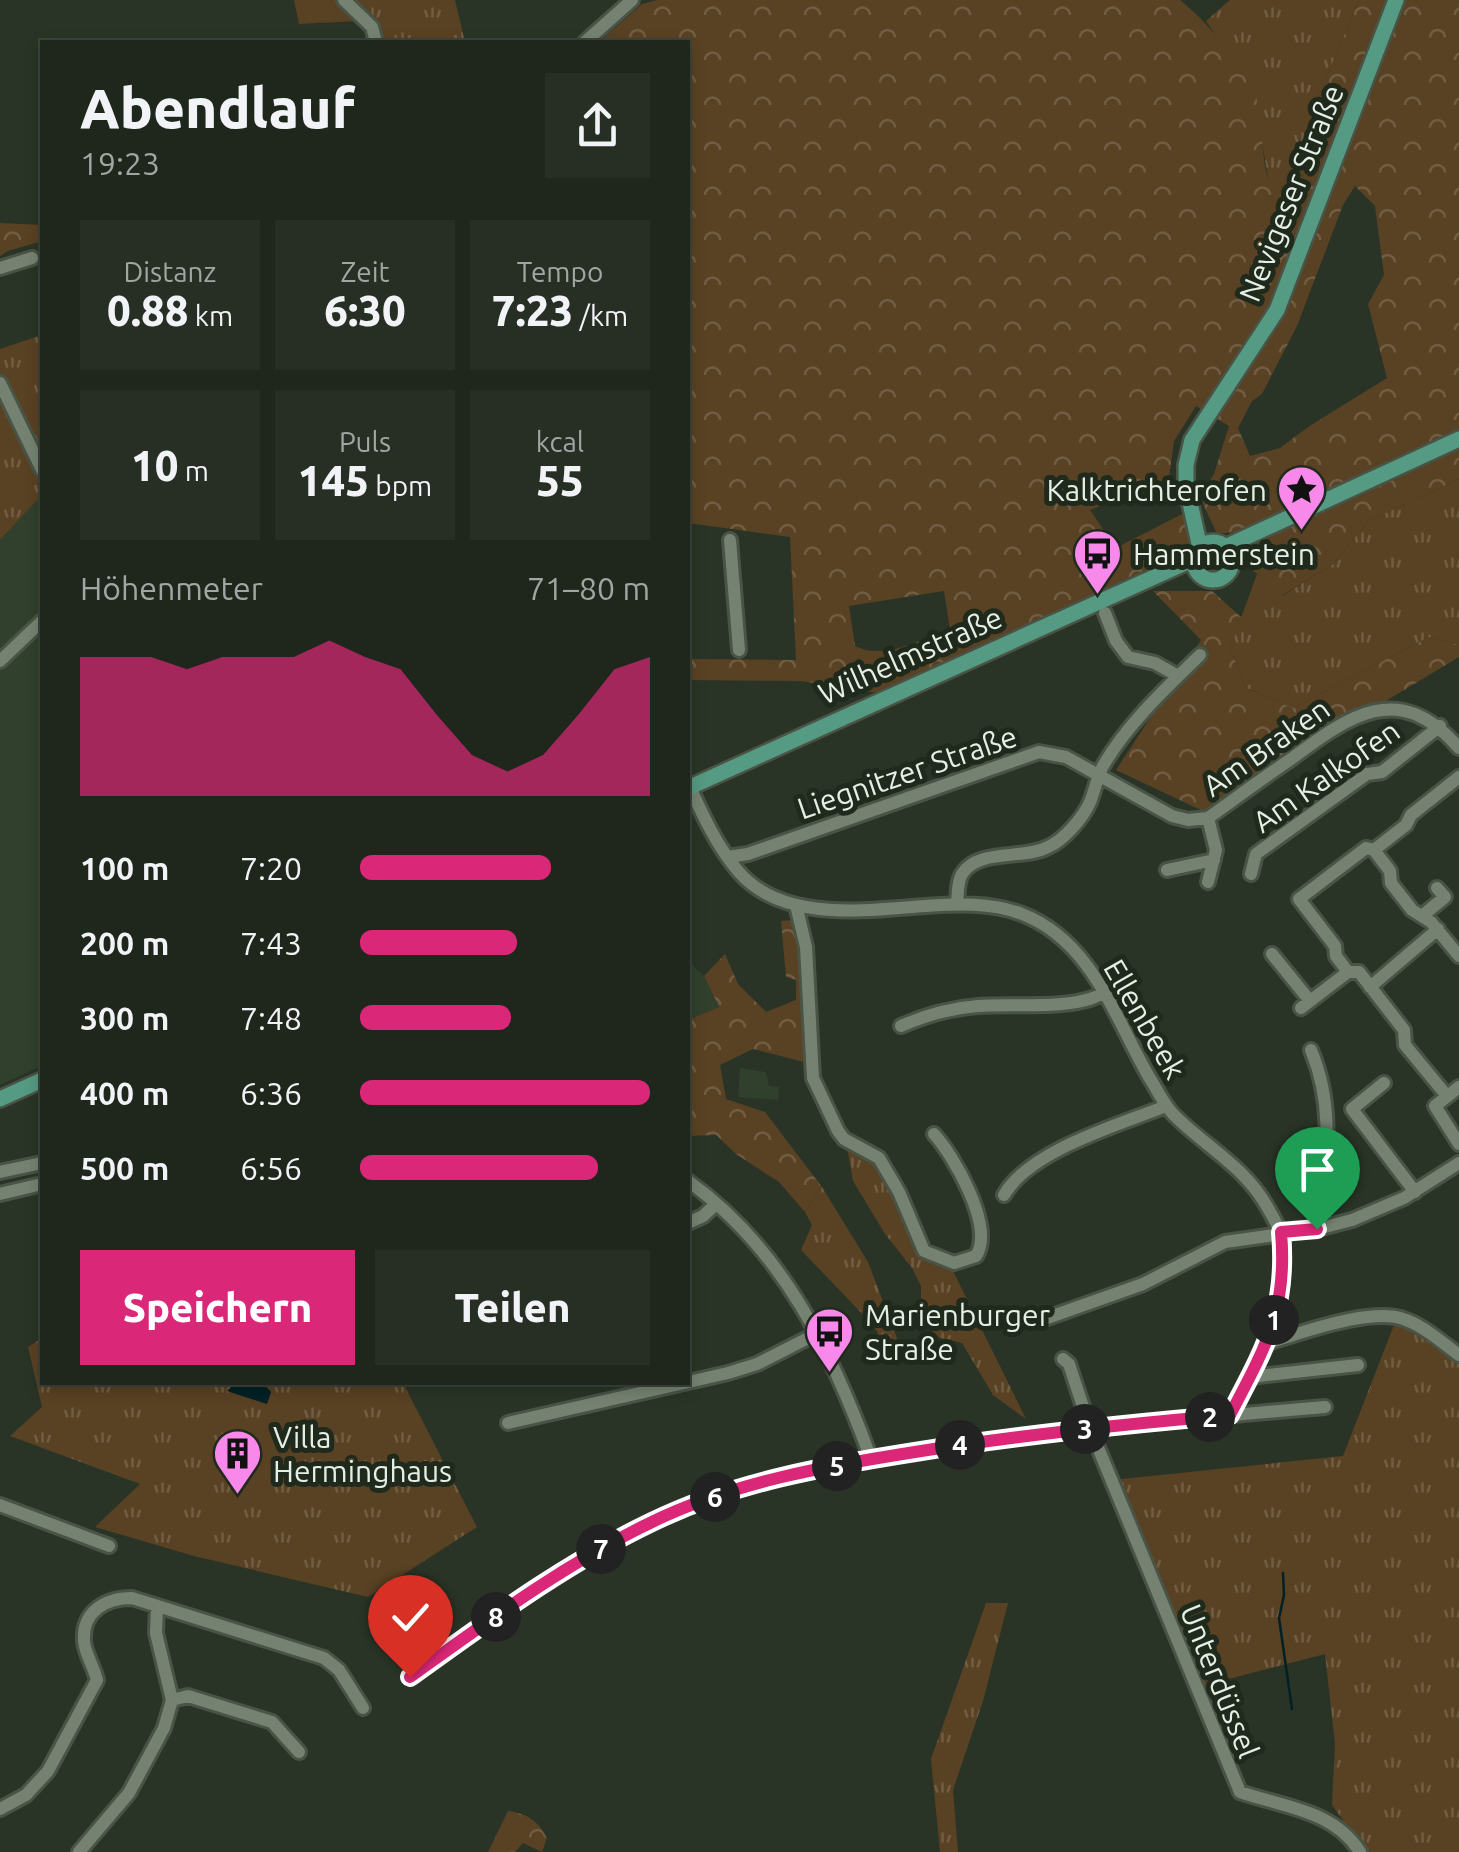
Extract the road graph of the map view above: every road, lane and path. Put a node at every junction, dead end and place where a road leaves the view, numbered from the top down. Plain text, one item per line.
1 (344, 0) edge
2 (632, 0) edge
3 (1396, 0) edge
4 (375, 40) edge
5 (587, 40) edge
6 (32, 258) dead end
7 (0, 268) edge
8 (0, 383) edge
9 (1459, 439) edge
10 (40, 466) edge
11 (730, 540) dead end
12 (1209, 551) junction
13 (1106, 613) dead end
14 (40, 624) edge
15 (739, 650) dead end
16 (1200, 655) dead end
17 (0, 662) edge
18 (1178, 676) junction
19 (1440, 726) junction
20 (1459, 748) edge
21 (1099, 776) junction
22 (1459, 777) edge
23 (690, 786) edge
24 (690, 791) edge
25 (1208, 818) junction
26 (1374, 850) junction
27 (728, 857) junction
28 (1214, 860) junction
29 (1167, 870) dead end
30 (1251, 874) dead end
31 (1208, 882) dead end
32 (1437, 888) dead end
33 (796, 904) junction
34 (957, 904) junction
35 (1422, 916) junction
36 (1438, 929) junction
37 (1272, 954) dead end
38 (1459, 956) edge
39 (1348, 972) junction
40 (1370, 986) junction
41 (1104, 992) junction
42 (901, 1026) dead end
43 (1311, 1050) dead end
44 (40, 1082) edge
45 (1384, 1083) dead end
46 (1453, 1092) edge
47 (0, 1099) edge
48 (1166, 1106) junction
49 (934, 1134) dead end
50 (1459, 1145) edge
51 (1459, 1161) edge
52 (40, 1162) edge
53 (0, 1172) edge
54 (690, 1183) edge
55 (40, 1184) edge
56 (1415, 1192) junction
57 (0, 1194) edge
58 (1004, 1196) dead end
59 (715, 1205) junction
60 (690, 1222) edge
61 (1317, 1229) junction
62 (1281, 1232) junction
63 (1047, 1318) dead end
64 (818, 1333) junction
65 (1268, 1343) junction
66 (1459, 1355) edge
67 (1063, 1358) dead end
68 (1358, 1365) dead end
69 (1250, 1377) junction
70 (690, 1381) edge
71 (674, 1385) edge
72 (1324, 1407) dead end
73 (1230, 1415) junction
74 (508, 1422) dead end
75 (1090, 1428) junction
76 (871, 1459) junction
77 (0, 1505) edge
78 (109, 1546) dead end
79 (158, 1606) junction
80 (410, 1677) dead end
81 (172, 1700) junction
82 (363, 1708) dead end
83 (298, 1752) dead end
84 (0, 1809) edge
85 (79, 1852) edge
86 (1360, 1852) edge

1 - 4 street
2 - 5 street
3 - 12 main road, Nevigeser Straße
6 - 7 street
8 - 10 street
9 - 12 main road, Wilhelmstraße
11 - 15 street
12 - 23 main road, Wilhelmstraße
13 - 18 street
14 - 17 street
16 - 18 street
18 - 21 street
19 - 20 street, Am Braken
19 - 25 street, Am Braken
19 - 30 street, Am Kalkofen
21 - 25 street, Am Braken
21 - 27 street, Liegnitzer Straße
21 - 34 street
22 - 26 street
24 - 27 street, Ellenbeek
25 - 28 street, Am Braken
26 - 35 street
26 - 39 street
27 - 33 street, Ellenbeek
28 - 29 street
28 - 31 street, Am Braken
32 - 35 street
33 - 34 street, Ellenbeek
33 - 49 street
34 - 41 street, Ellenbeek
35 - 36 street
36 - 38 street
36 - 40 street
37 - 39 street
39 - 40 street
40 - 46 street
41 - 42 street
41 - 48 street, Ellenbeek
43 - 61 street
44 - 47 main road
45 - 56 street
46 - 50 street
48 - 58 street
48 - 62 street, Ellenbeek
50 - 51 street
51 - 56 street
52 - 53 street
54 - 59 street
55 - 57 street
56 - 61 street
59 - 60 street
59 - 64 street
61 - 62 street
62 - 63 street
62 - 65 street, Ellenbeek
64 - 70 street
64 - 76 street
65 - 66 street
65 - 69 street, Ellenbeek
67 - 75 street
68 - 69 street
69 - 73 street, Ellenbeek
71 - 74 street
72 - 73 street
73 - 75 street
75 - 76 street
75 - 86 street, Unterdüssel
76 - 80 street
77 - 78 street
79 - 81 street
79 - 82 street
79 - 84 street
81 - 83 street
81 - 85 street

